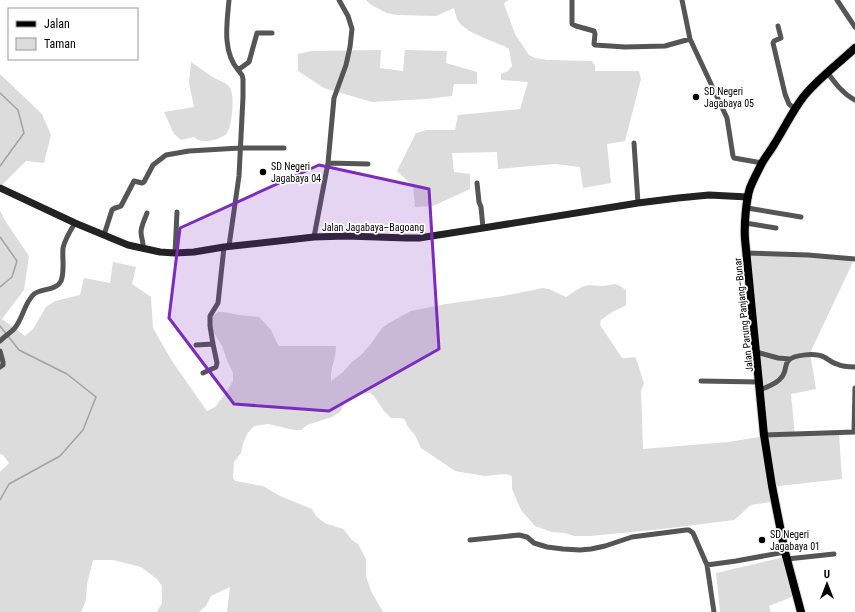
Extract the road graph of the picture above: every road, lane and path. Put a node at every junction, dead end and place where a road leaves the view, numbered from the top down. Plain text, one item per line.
1 (229, 0) edge
2 (339, 0) edge
3 (572, 0) edge
4 (682, 0) edge
5 (837, 0) edge
6 (778, 26) dead end
7 (855, 26) edge
8 (272, 33) dead end
9 (690, 40) junction
10 (855, 48) edge
11 (238, 70) junction
12 (827, 72) junction
13 (855, 100) edge
14 (795, 109) junction
15 (634, 143) dead end
16 (240, 148) junction
17 (284, 148) dead end
18 (328, 163) junction
19 (762, 163) junction
20 (368, 164) dead end
21 (477, 183) dead end
22 (0, 188) edge
23 (748, 197) junction
24 (638, 203) junction
25 (747, 208) junction
26 (177, 212) dead end
27 (147, 213) dead end
28 (801, 217) dead end
29 (75, 223) junction
30 (745, 223) junction
31 (483, 228) junction
32 (776, 228) dead end
33 (104, 235) junction
34 (314, 237) junction
35 (227, 246) junction
36 (143, 249) junction
37 (175, 253) junction
38 (746, 253) junction
39 (855, 259) edge
40 (1, 340) edge
41 (213, 344) junction
42 (196, 345) dead end
43 (0, 351) edge
44 (756, 352) junction
45 (790, 359) junction
46 (0, 367) edge
47 (855, 367) edge
48 (203, 374) dead end
49 (701, 381) dead end
50 (760, 386) junction
51 (855, 388) edge
52 (855, 432) edge
53 (764, 435) junction
54 (470, 540) dead end
55 (834, 554) dead end
56 (786, 555) junction
57 (708, 564) junction
58 (714, 612) edge
59 (801, 612) edge

1 - 11 street
2 - 18 street
3 - 9 street
4 - 9 street
5 - 7 street
6 - 14 street
8 - 11 street
9 - 19 street
10 - 12 main road, Jalan Parung Panjang–Bunar
11 - 16 street
12 - 13 street
12 - 14 main road, Jalan Parung Panjang–Bunar
14 - 19 main road, Jalan Parung Panjang–Bunar
15 - 24 street
16 - 17 street
16 - 33 street
16 - 35 street
18 - 20 street
18 - 34 street
19 - 23 main road, Jalan Parung Panjang–Bunar
21 - 31 street
22 - 29 street, Jalan Jagabaya–Bagoang
23 - 24 street, Jalan Jagabaya–Bagoang
23 - 25 main road, Jalan Parung Panjang–Bunar
24 - 31 street, Jalan Jagabaya–Bagoang
25 - 28 street
25 - 30 main road, Jalan Parung Panjang–Bunar
26 - 37 street
27 - 36 street
29 - 33 street, Jalan Jagabaya–Bagoang
29 - 40 street
30 - 32 street
30 - 38 main road, Jalan Parung Panjang–Bunar
31 - 34 street, Jalan Jagabaya–Bagoang
33 - 36 street, Jalan Jagabaya–Bagoang
34 - 35 street, Jalan Jagabaya–Bagoang
35 - 37 street, Jalan Jagabaya–Bagoang
35 - 41 street
36 - 37 street, Jalan Jagabaya–Bagoang
38 - 39 street
38 - 44 main road, Jalan Parung Panjang–Bunar
41 - 42 street
41 - 48 street
43 - 46 street
44 - 45 street
44 - 50 main road, Jalan Parung Panjang–Bunar
45 - 47 street
45 - 50 street
49 - 50 street
50 - 53 main road, Jalan Parung Panjang–Bunar
51 - 52 street
52 - 53 street
53 - 56 main road, Jalan Parung Panjang–Bunar
54 - 57 street
55 - 56 street
56 - 57 street
56 - 59 main road, Jalan Parung Panjang–Bunar
57 - 58 street

